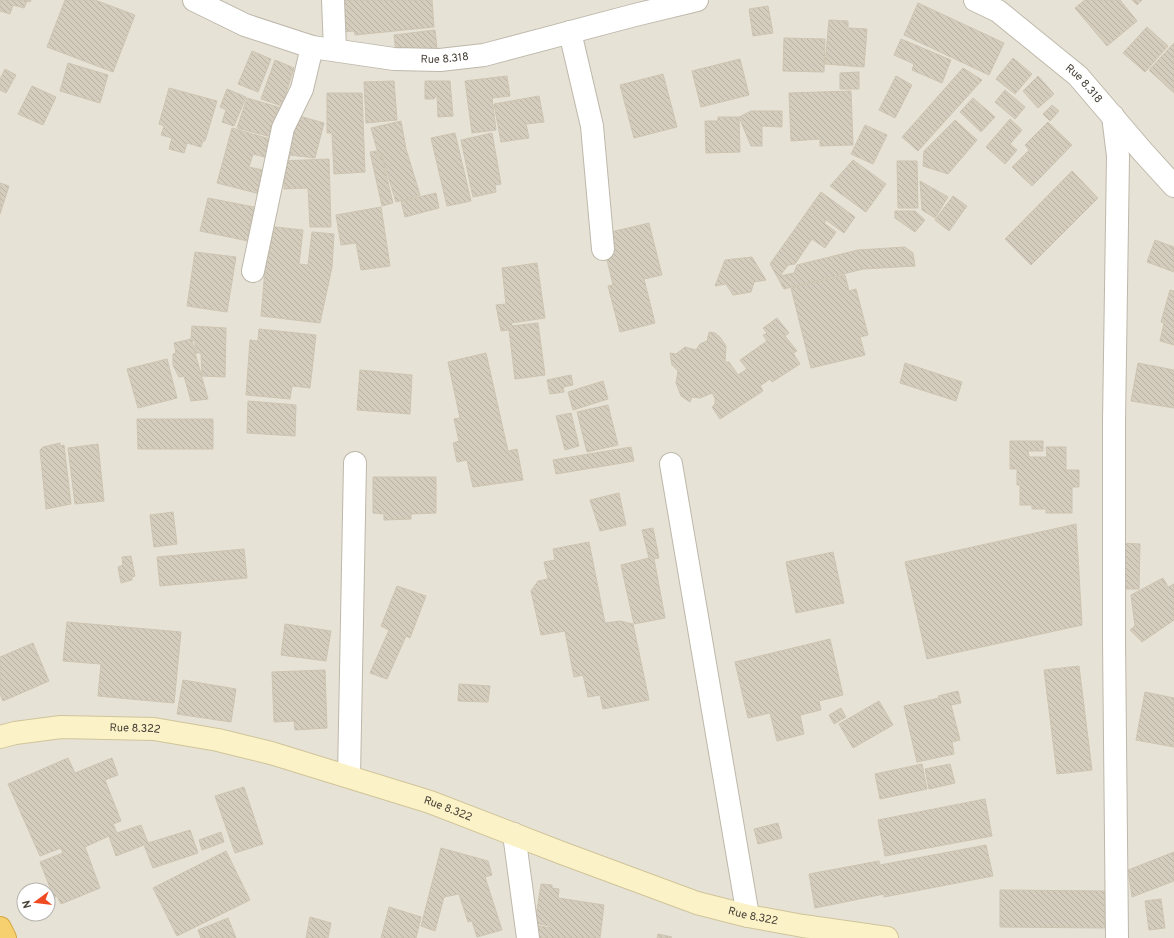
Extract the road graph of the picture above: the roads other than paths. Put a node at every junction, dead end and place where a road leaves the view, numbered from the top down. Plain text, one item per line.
1 (194, 0) edge
2 (333, 0) edge
3 (697, 0) edge
4 (976, 0) edge
5 (633, 7) edge
6 (570, 32) junction
7 (312, 47) junction
8 (335, 50) junction
9 (1113, 116) junction
10 (1174, 186) edge
11 (603, 248) dead end
12 (253, 271) dead end
13 (355, 463) dead end
14 (670, 464) dead end
15 (0, 737) edge
16 (349, 776) junction
17 (514, 834) junction
18 (748, 916) junction
19 (0, 928) edge
20 (878, 937) edge
21 (5, 938) edge
22 (528, 938) edge
23 (1117, 938) edge

1 - 7 street, Rue 8.318
2 - 8 street
3 - 5 street, Rue 8.318
4 - 9 street, Rue 8.318
5 - 6 street, Rue 8.318
6 - 8 street, Rue 8.318
6 - 11 street
7 - 8 street, Rue 8.318
7 - 12 street
9 - 10 street, Rue 8.318
9 - 23 street
13 - 16 street
14 - 18 street
15 - 16 main road, Rue 8.322
16 - 17 main road, Rue 8.322
17 - 18 main road, Rue 8.322
17 - 22 street
18 - 20 main road, Rue 8.322
19 - 21 highway

